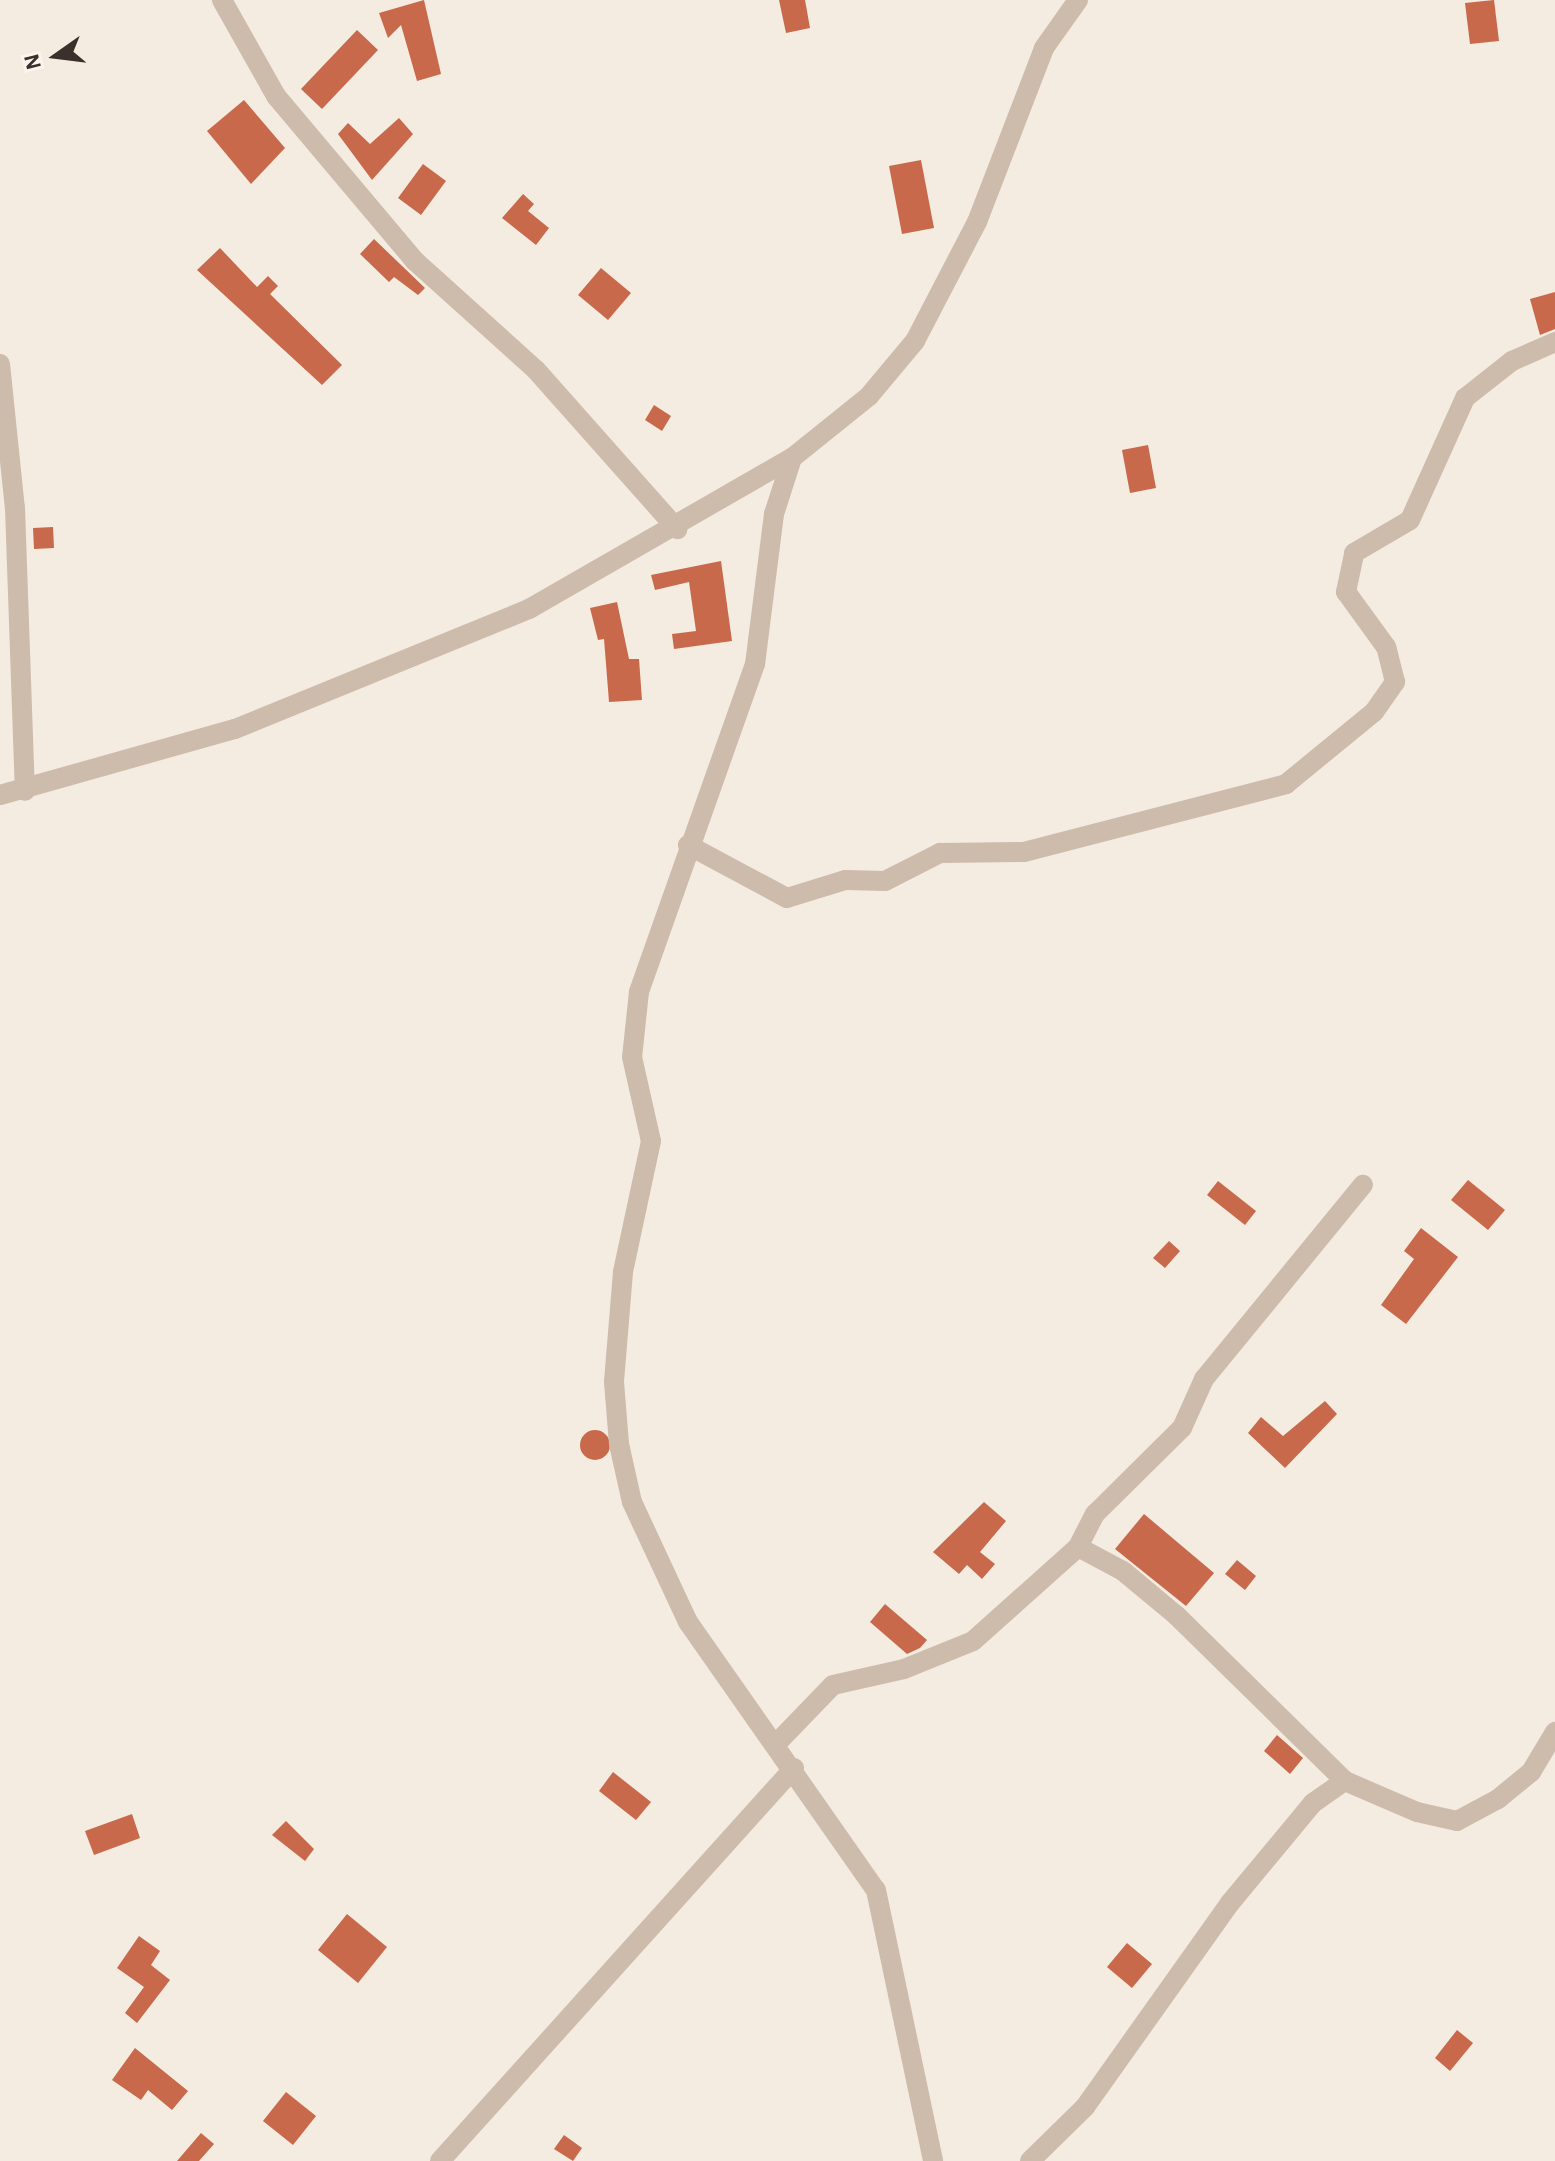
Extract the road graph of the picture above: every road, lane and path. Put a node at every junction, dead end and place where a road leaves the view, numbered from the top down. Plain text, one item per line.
1 (222, 0) edge
2 (1078, 0) edge
3 (1555, 342) edge
4 (0, 364) edge
5 (792, 458) junction
6 (751, 486) junction
7 (774, 514) junction
8 (677, 529) junction
9 (25, 791) junction
10 (0, 795) edge
11 (688, 845) junction
12 (1363, 1185) dead end
13 (1078, 1547) junction
14 (1555, 1732) edge
15 (775, 1745) junction
16 (794, 1768) junction
17 (1345, 1781) junction
18 (440, 2161) edge
19 (933, 2161) edge
20 (1030, 2161) edge

1 - 8 street
2 - 5 street
3 - 11 street
4 - 9 street
5 - 6 street
5 - 7 street
6 - 7 street
6 - 8 street
7 - 11 street
8 - 9 street
9 - 10 street
11 - 15 street
12 - 13 street
13 - 15 street
13 - 17 street
14 - 17 street
15 - 16 street
16 - 18 street
16 - 19 street
17 - 20 street

